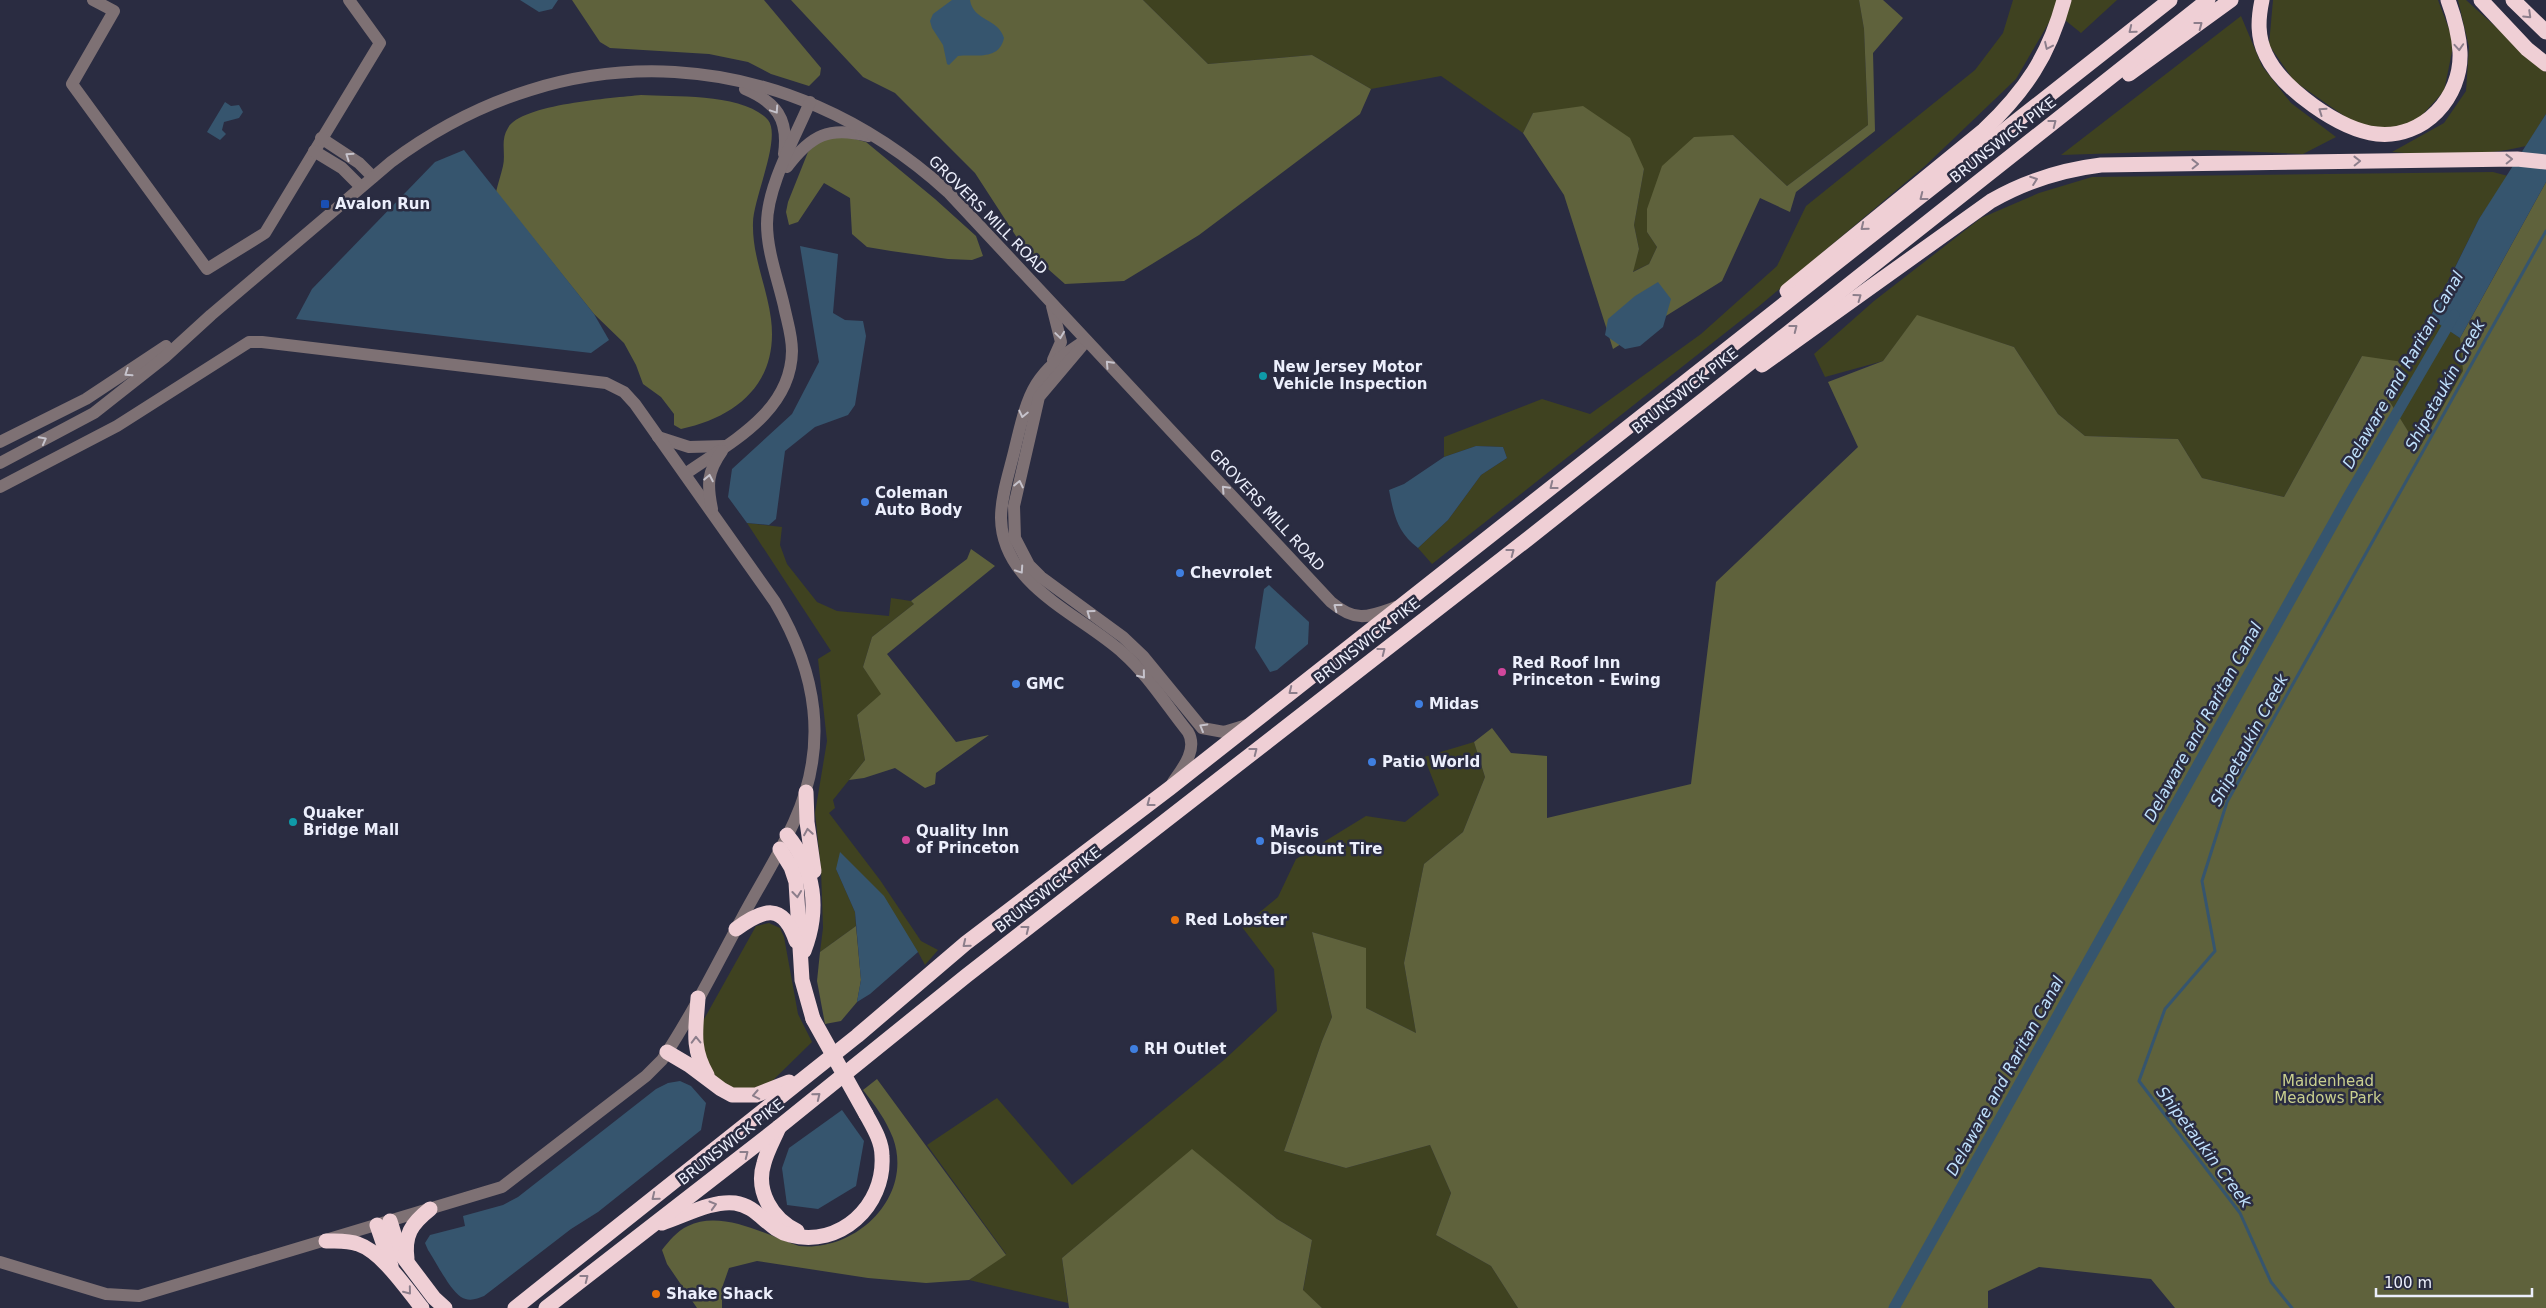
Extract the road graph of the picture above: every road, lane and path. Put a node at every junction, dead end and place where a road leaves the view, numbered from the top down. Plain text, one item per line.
1 (93, 0) edge
2 (349, 0) edge
3 (2064, 0) edge
4 (2170, 0) edge
5 (2208, 0) edge
6 (2231, 0) edge
7 (2262, 0) edge
8 (2448, 0) edge
9 (2481, 0) edge
10 (2513, 0) edge
11 (2545, 31) edge
12 (2546, 64) edge
13 (720, 78) junction
14 (2084, 99) junction
15 (810, 102) junction
16 (321, 138) junction
17 (885, 141) junction
18 (314, 150) junction
19 (2546, 162) edge
20 (373, 177) junction
21 (777, 181) junction
22 (361, 187) junction
23 (1050, 301) junction
24 (211, 315) junction
25 (1086, 340) junction
26 (1048, 367) junction
27 (658, 437) junction
28 (0, 442) edge
29 (725, 446) junction
30 (1591, 456) junction
31 (1632, 456) junction
32 (0, 463) edge
33 (685, 474) junction
34 (0, 487) edge
35 (713, 514) junction
36 (1398, 606) junction
37 (1250, 724) junction
38 (1170, 788) junction
39 (806, 792) junction
40 (787, 835) junction
41 (780, 849) junction
42 (814, 897) junction
43 (736, 930) junction
44 (801, 959) junction
45 (698, 998) junction
46 (667, 1052) junction
47 (816, 1068) junction
48 (710, 1079) junction
49 (779, 1127) junction
50 (430, 1209) junction
51 (383, 1223) junction
52 (651, 1226) junction
53 (823, 1236) junction
54 (326, 1241) junction
55 (0, 1262) edge
56 (407, 1263) junction
57 (393, 1273) junction
58 (521, 1304) edge
59 (422, 1308) edge
60 (445, 1308) edge
61 (502, 1308) edge
62 (546, 1308) edge

1 - 18 street
2 - 16 street
3 -> 30 highway
4 -> 30 highway, BRUNSWICK PIKE
5 - 14 highway, BRUNSWICK PIKE
14 -> 6 highway
8 -> 7 highway
9 - 12 highway
10 -> 11 highway
13 - 15 street, GROVERS MILL ROAD
13 - 20 street, GROVERS MILL ROAD
13 -> 21 street
31 -> 14 highway, BRUNSWICK PIKE
15 - 17 street, GROVERS MILL ROAD
15 - 21 street
16 - 18 street
20 -> 16 street
17 - 21 street
17 - 23 street, GROVERS MILL ROAD
18 - 22 street
31 -> 19 highway
20 - 22 street, GROVERS MILL ROAD
21 - 29 street
22 - 24 street, GROVERS MILL ROAD
23 - 25 street, GROVERS MILL ROAD
23 -> 26 street
24 -> 28 street, GROVERS MILL ROAD
32 -> 24 street, GROVERS MILL ROAD
25 - 26 street
36 -> 25 street, GROVERS MILL ROAD
37 -> 25 street
26 -> 38 street
27 - 29 street
27 - 33 street
27 - 34 street
29 - 33 street
35 -> 29 street
30 -> 36 highway, BRUNSWICK PIKE
49 -> 31 highway, BRUNSWICK PIKE
33 - 35 street
35 - 39 street
36 -> 37 highway, BRUNSWICK PIKE
37 - 38 highway, BRUNSWICK PIKE
38 -> 47 highway, BRUNSWICK PIKE
39 - 40 street
42 -> 39 highway
40 - 41 street
40 - 42 highway
41 - 43 street
41 -> 44 highway
42 - 44 highway
43 - 44 highway
43 - 45 street
44 - 53 highway, bridge
45 - 46 street
48 -> 45 highway
46 - 48 highway
46 - 50 street
47 -> 48 highway
47 -> 58 highway, BRUNSWICK PIKE
52 -> 49 highway, BRUNSWICK PIKE
49 - 53 highway
50 - 51 street
50 - 56 highway
51 - 54 street
51 - 56 highway
51 - 57 highway
52 -> 53 highway
62 -> 52 highway, BRUNSWICK PIKE
54 - 55 street
54 - 57 highway
56 - 60 highway
57 -> 59 highway
58 - 61 highway, BRUNSWICK PIKE

